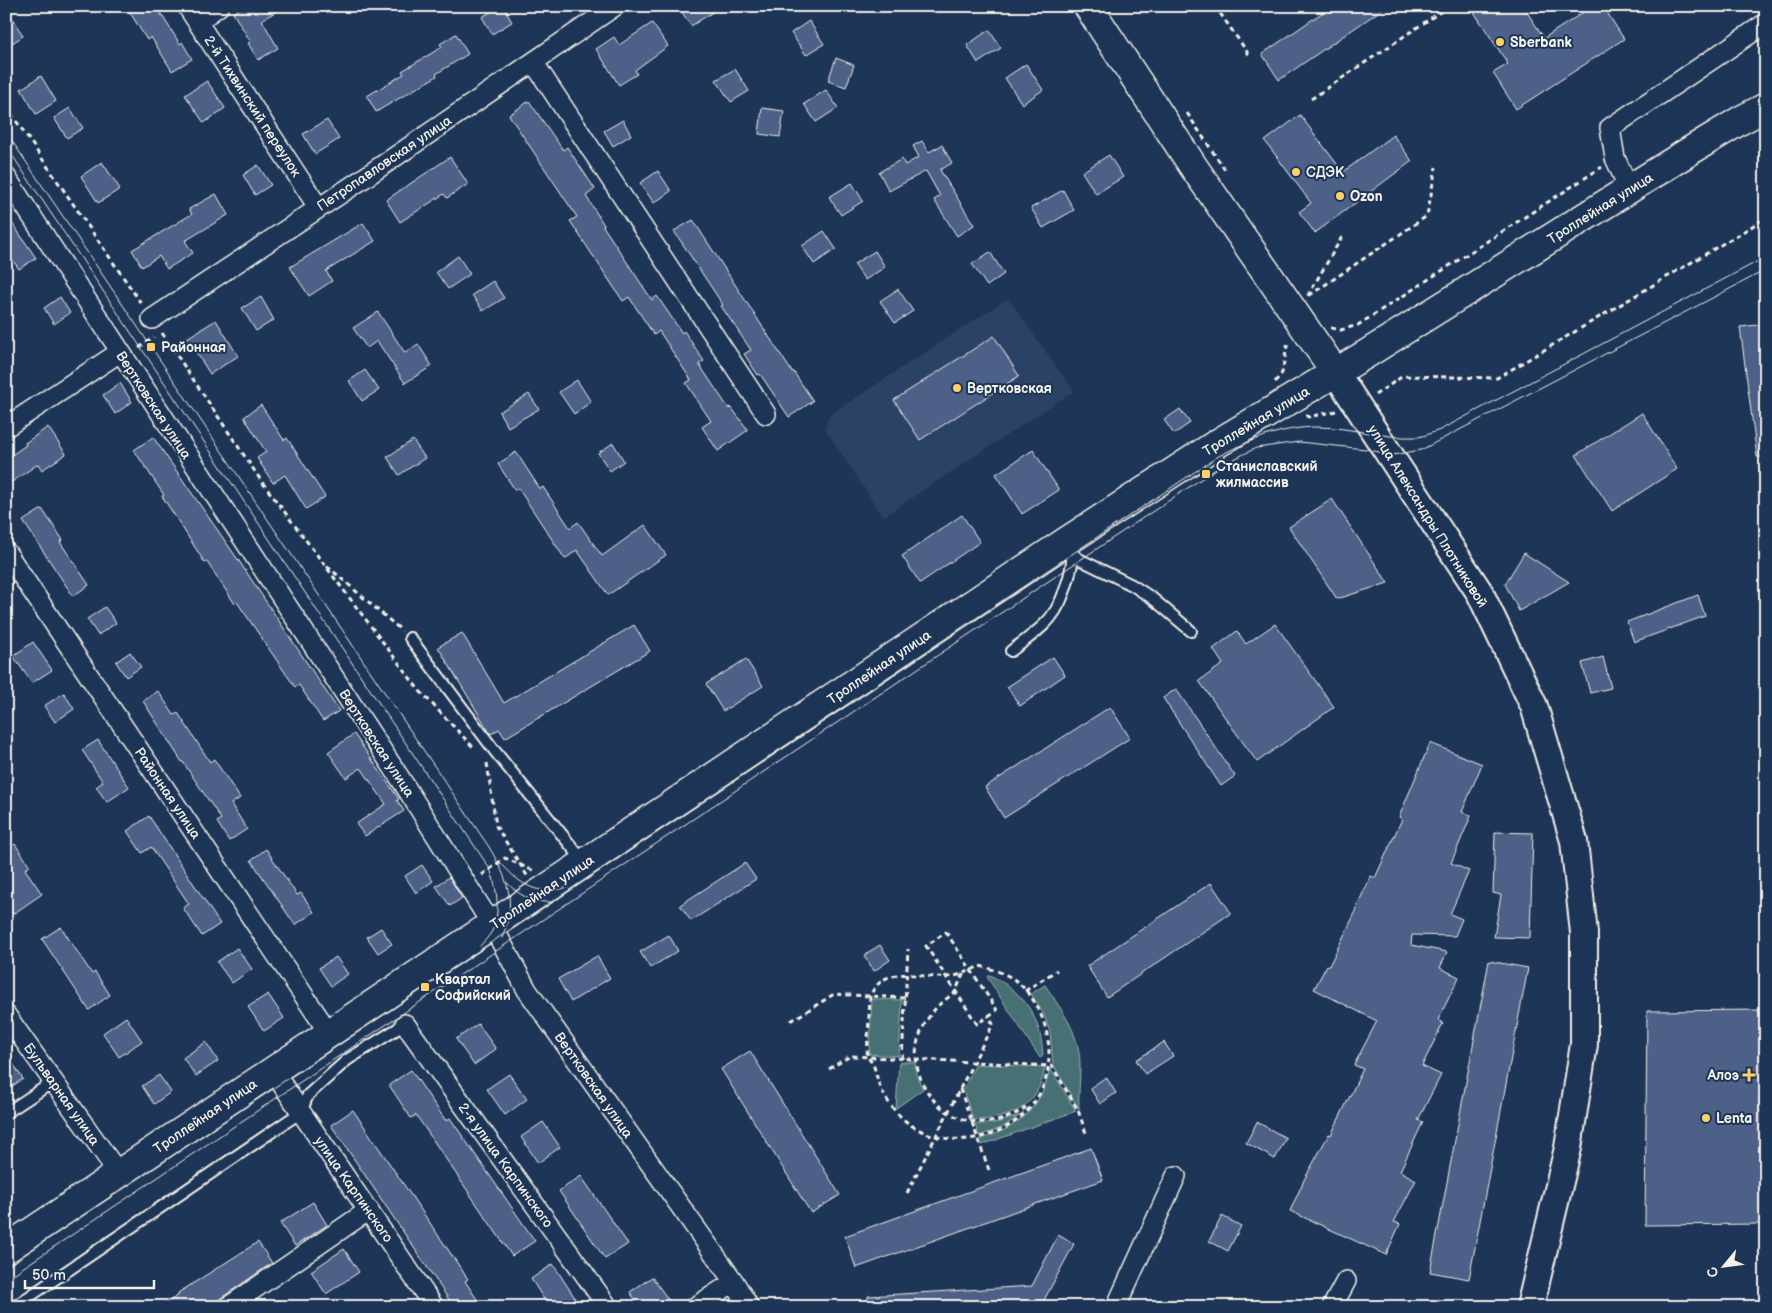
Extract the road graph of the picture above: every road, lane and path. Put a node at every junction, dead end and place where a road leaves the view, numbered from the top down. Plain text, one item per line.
1 (219, 6) edge
2 (614, 6) edge
3 (1088, 6) edge
4 (1215, 6) edge
5 (1443, 10) dead end
6 (193, 14) edge
7 (1766, 22) edge
8 (1250, 56) dead end
9 (534, 62) junction
10 (1311, 98) dead end
11 (6, 106) edge
12 (1766, 107) edge
13 (1186, 111) dead end
14 (1615, 158) junction
15 (1436, 166) dead end
16 (1229, 176) dead end
17 (6, 177) edge
18 (1629, 189) junction
19 (318, 207) junction
20 (1766, 218) edge
21 (1342, 237) dead end
22 (1302, 289) dead end
23 (1307, 297) junction
24 (1312, 304) dead end
25 (157, 326) junction
26 (1326, 326) dead end
27 (122, 355) junction
28 (1336, 373) junction
29 (1403, 376) dead end
30 (766, 414) dead end
31 (6, 426) edge
32 (1070, 547) junction
33 (6, 552) edge
34 (321, 561) junction
35 (1191, 631) dead end
36 (410, 638) joint
37 (1011, 651) dead end
38 (473, 747) dead end
39 (487, 762) dead end
40 (585, 863) junction
41 (539, 894) junction
42 (492, 925) junction
43 (908, 949) dead end
44 (971, 970) junction
45 (1058, 970) dead end
46 (963, 974) junction
47 (906, 975) junction
48 (946, 977) junction
49 (955, 991) junction
50 (1025, 991) junction
51 (870, 996) junction
52 (905, 998) junction
53 (6, 1015) edge
54 (988, 1016) junction
55 (791, 1021) dead end
56 (405, 1024) joint
57 (329, 1033) junction
58 (867, 1057) junction
59 (902, 1059) junction
60 (916, 1059) junction
61 (974, 1062) junction
62 (1048, 1065) junction
63 (829, 1069) dead end
64 (273, 1071) junction
65 (54, 1082) junction
66 (960, 1089) junction
67 (1033, 1103) junction
68 (301, 1112) junction
69 (6, 1113) edge
70 (948, 1113) junction
71 (971, 1120) junction
72 (1087, 1136) dead end
73 (936, 1137) junction
74 (977, 1138) junction
75 (989, 1170) dead end
76 (118, 1174) junction
77 (1176, 1176) dead end
78 (907, 1193) dead end
79 (368, 1210) junction
80 (8, 1245) edge
81 (1346, 1281) dead end
82 (734, 1282) junction
83 (14, 1307) edge
84 (228, 1307) edge
85 (434, 1307) edge
86 (608, 1307) edge
87 (696, 1307) edge
88 (750, 1307) edge
89 (1116, 1307) edge
90 (1332, 1307) edge
91 (1530, 1307) edge

1 - 6 street
2 - 9 street, Петропавловская улица
3 - 28 main road
4 - 8 path
5 - 10 path
6 - 19 street, 2-й Тихвинский переулок
7 - 14 street
9 - 19 street, Петропавловская улица
9 - 30 street
11 - 25 path
12 - 18 main road, Троллейная улица
13 - 16 path
14 - 18 street
14 - 26 path
15 - 23 path
17 - 27 street, Вертковская улица
18 - 28 main road, Троллейная улица
19 - 25 street, Петропавловская улица
20 - 29 path
21 - 23 path
22 - 23 path
23 - 24 path
25 - 27 path
25 - 34 path
27 - 31 street
27 - 42 street, Вертковская улица
28 - 32 main road, Троллейная улица
28 - 91 main road, улица Александры Плотниковой
32 - 35 lane
32 - 37 lane
32 - 40 main road, Троллейная улица
33 - 57 street, Районная улица
34 - 36 path
34 - 38 path
36 - 40 lane
39 - 41 path
40 - 41 main road, Троллейная улица
41 - 42 main road, Троллейная улица
42 - 57 main road, Троллейная улица
42 - 82 street, Вертковская улица
43 - 47 path
44 - 46 path
44 - 48 path
44 - 50 path
44 - 54 path
45 - 50 path
46 - 48 path
46 - 49 path
47 - 48 path
47 - 51 path
47 - 52 path
48 - 49 path
49 - 54 path
49 - 60 path
50 - 62 path
51 - 52 path
51 - 55 path
51 - 58 path
52 - 59 path
53 - 65 street, Бульварная улица
54 - 61 path
56 - 68 lane
56 - 86 street, 2-я улица Карпинского
57 - 64 main road, Троллейная улица
58 - 59 path
58 - 63 path
58 - 73 path
59 - 60 path
60 - 61 path
60 - 70 path
61 - 62 path
61 - 66 path
62 - 67 path
62 - 72 path
64 - 68 street, улица Карпинского
64 - 76 main road, Троллейная улица
65 - 69 lane
65 - 76 street, Бульварная улица
66 - 70 path
66 - 71 path
67 - 71 path
67 - 74 path
68 - 79 street, улица Карпинского
68 - 83 lane
70 - 71 path
70 - 73 path
71 - 74 path
73 - 74 path
73 - 78 path
74 - 75 path
76 - 80 main road, Троллейная улица
77 - 89 street
79 - 84 street
79 - 85 street, улица Карпинского
81 - 90 street
82 - 87 street
82 - 88 street, Вертковская улица

